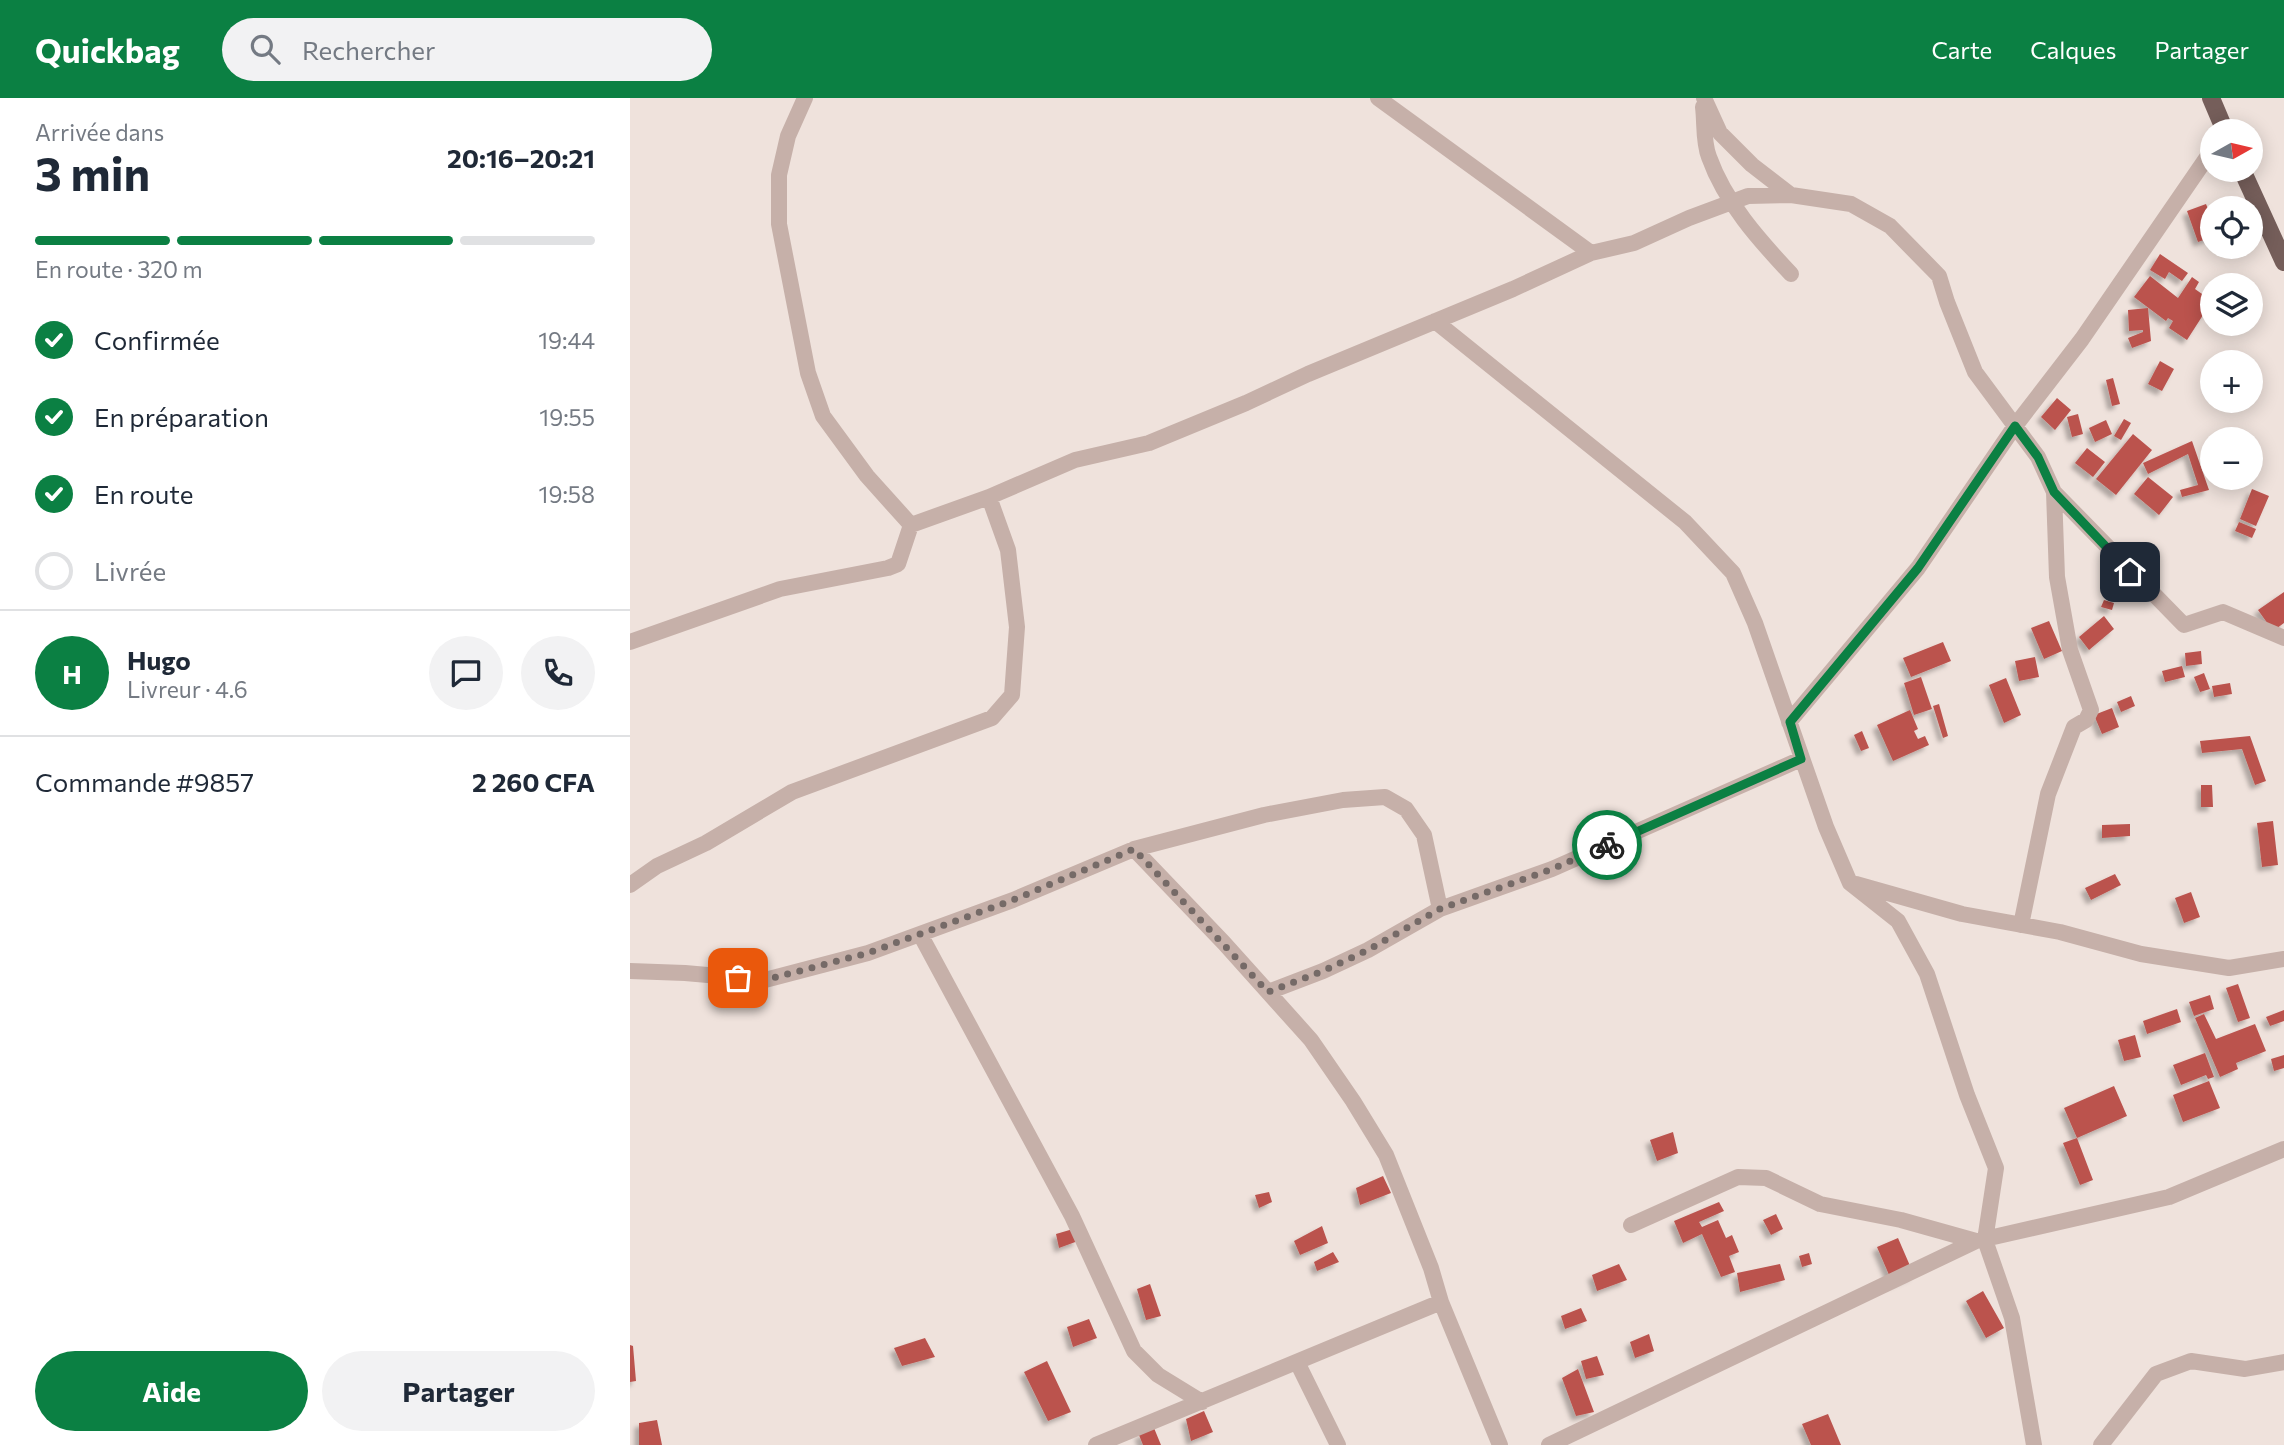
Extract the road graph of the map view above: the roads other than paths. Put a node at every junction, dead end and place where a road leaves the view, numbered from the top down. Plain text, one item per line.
1 (805, 98) edge
2 (1378, 98) edge
3 (1703, 98) edge
4 (2211, 98) edge
5 (2220, 119) edge
6 (2200, 167) edge
7 (2247, 182) edge
8 (1791, 195) junction
9 (1732, 202) junction
10 (1591, 253) junction
11 (2284, 262) edge
12 (1791, 274) dead end
13 (1435, 321) junction
14 (2015, 426) junction
15 (2054, 492) junction
16 (989, 497) junction
17 (911, 525) junction
18 (2284, 638) edge
19 (630, 642) edge
20 (1790, 722) junction
21 (1801, 759) junction
22 (1134, 849) junction
23 (1850, 883) junction
24 (630, 885) edge
25 (1440, 909) junction
26 (2021, 925) junction
27 (920, 934) junction
28 (2284, 959) edge
29 (630, 971) edge
30 (1268, 992) junction
31 (2284, 1149) edge
32 (1631, 1225) dead end
33 (1980, 1240) junction
34 (1441, 1303) junction
35 (2284, 1362) edge
36 (1298, 1363) junction
37 (1202, 1402) junction
38 (1096, 1445) edge
39 (1338, 1445) edge
40 (1500, 1445) edge
41 (1549, 1445) edge
42 (2034, 1445) edge
43 (2101, 1445) edge

1 - 17 street
2 - 10 street
3 - 8 street
3 - 9 street
4 - 5 main road
6 - 14 street
7 - 11 main road
8 - 9 street
8 - 14 street
9 - 10 street
9 - 12 street
10 - 13 street
13 - 16 street
13 - 20 street
14 - 15 street
14 - 20 street
15 - 18 street
15 - 26 street
16 - 17 street
16 - 24 street
17 - 19 street
20 - 21 street
21 - 23 street
21 - 25 street
22 - 25 street
22 - 27 street
22 - 30 street
23 - 26 street
23 - 33 street
25 - 30 street
26 - 28 street
27 - 29 street
27 - 37 street
30 - 34 street
31 - 33 street
32 - 33 street
33 - 41 street
33 - 42 street
34 - 36 street
34 - 40 street
35 - 43 street
36 - 37 street
36 - 39 street
37 - 38 street

